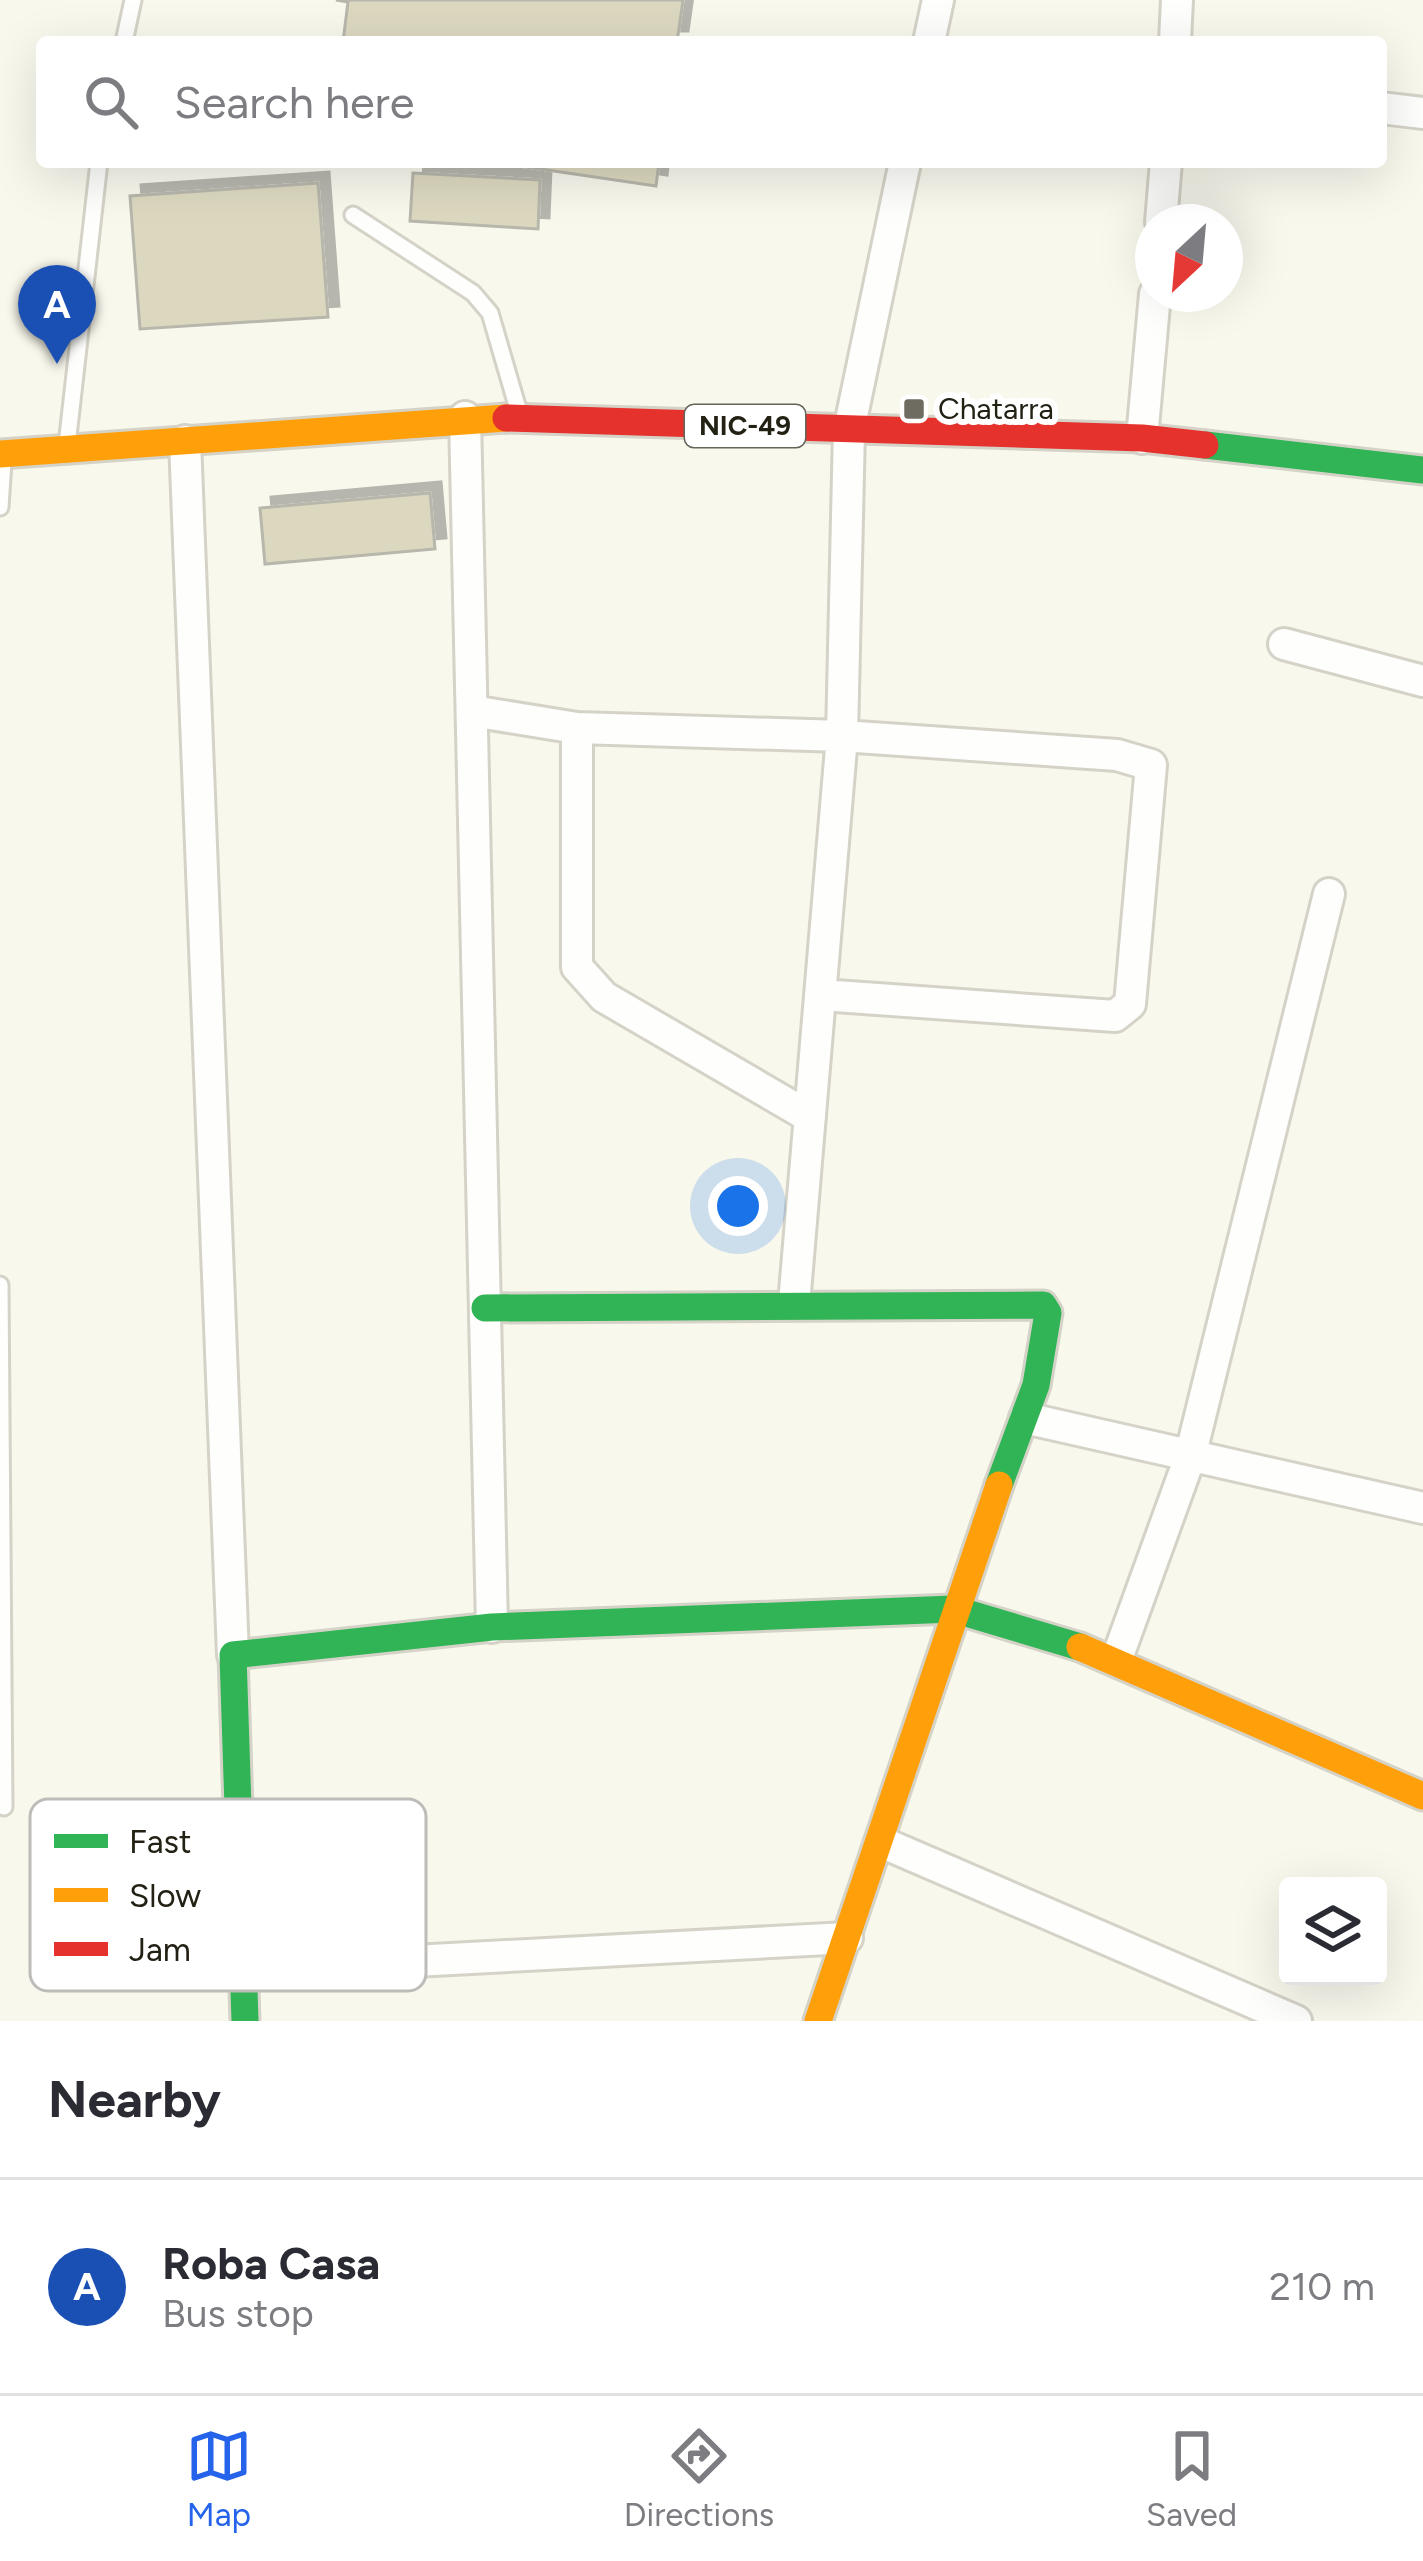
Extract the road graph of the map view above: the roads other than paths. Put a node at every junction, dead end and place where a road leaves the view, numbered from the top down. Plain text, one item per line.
1 (133, 0) edge
2 (938, 0) edge
3 (1177, 0) edge
4 (125, 36) edge
5 (930, 36) edge
6 (1175, 36) edge
7 (1387, 108) edge
8 (1423, 113) edge
9 (98, 168) edge
10 (903, 168) edge
11 (1166, 168) edge
12 (1162, 204) edge
13 (353, 215) dead end
14 (1153, 312) edge
15 (465, 417) junction
16 (519, 418) junction
17 (849, 430) junction
18 (1142, 438) junction
19 (185, 441) junction
20 (66, 450) junction
21 (2, 453) edge
22 (1423, 470) edge
23 (0, 507) edge
24 (1284, 644) dead end
25 (1423, 681) edge
26 (472, 711) junction
27 (577, 728) junction
28 (842, 736) junction
29 (1329, 894) dead end
30 (820, 995) junction
31 (810, 1117) junction
32 (0, 1285) edge
33 (794, 1304) junction
34 (484, 1307) junction
35 (1025, 1418) junction
36 (1190, 1457) junction
37 (1423, 1508) edge
38 (953, 1609) junction
39 (492, 1627) junction
40 (233, 1655) junction
41 (1116, 1660) junction
42 (1423, 1796) edge
43 (238, 1799) edge
44 (4, 1807) dead end
45 (880, 1842) junction
46 (847, 1938) junction
47 (426, 1960) edge
48 (244, 1991) edge
49 (245, 2021) edge
50 (818, 2021) edge
51 (1296, 2021) edge

1 - 4 lane
2 - 5 street
3 - 6 street
7 - 8 street
9 - 20 lane
10 - 17 street
11 - 12 street
13 - 16 lane
14 - 18 street
15 - 16 street, NIC-49
15 - 19 street, NIC-49
15 - 26 street
16 - 17 street, NIC-49
17 - 18 street, NIC-49
17 - 28 street
18 - 22 street, NIC-49
19 - 20 street, NIC-49
19 - 40 street
20 - 21 street, NIC-49
21 - 23 lane
24 - 25 street
26 - 27 street
26 - 34 street
27 - 28 street
27 - 31 street
28 - 30 street
28 - 30 street
29 - 36 street
30 - 31 street
31 - 33 street
32 - 44 lane
33 - 34 street
33 - 35 street
34 - 39 street
35 - 36 street
35 - 38 street
36 - 37 street
36 - 41 street
38 - 39 street
38 - 41 street
38 - 45 street
39 - 40 street
40 - 43 street
41 - 42 street
45 - 46 street
45 - 51 street
46 - 47 street
46 - 50 street
48 - 49 street

